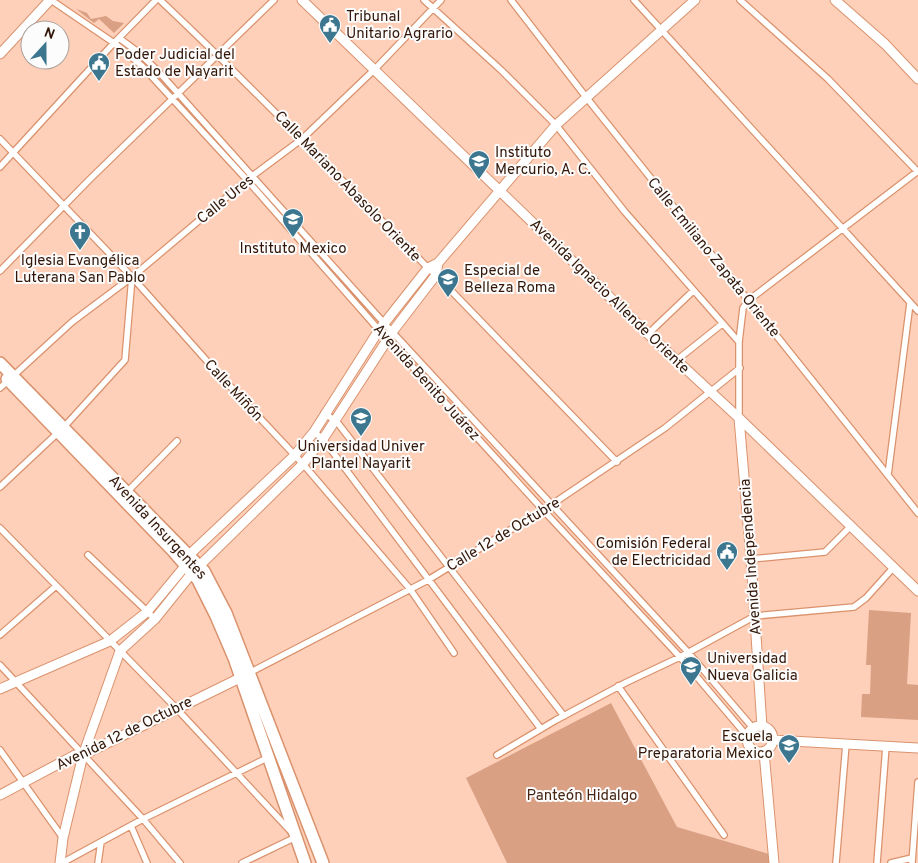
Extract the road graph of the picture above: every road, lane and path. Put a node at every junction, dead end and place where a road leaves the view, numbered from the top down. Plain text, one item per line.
1 (51, 0) edge
2 (156, 0) edge
3 (160, 0) edge
4 (274, 0) edge
5 (302, 0) edge
6 (424, 0) edge
7 (441, 0) edge
8 (512, 0) edge
9 (634, 0) edge
10 (695, 0) edge
11 (740, 0) edge
12 (835, 0) edge
13 (433, 8) junction
14 (660, 31) junction
15 (118, 38) junction
16 (113, 43) junction
17 (128, 46) junction
18 (0, 54) edge
19 (218, 54) junction
20 (375, 69) junction
21 (918, 78) edge
22 (177, 92) junction
23 (586, 97) junction
24 (170, 99) junction
25 (556, 125) junction
26 (0, 139) edge
27 (302, 139) junction
28 (13, 152) junction
29 (0, 167) edge
30 (918, 172) edge
31 (254, 176) junction
32 (247, 180) junction
33 (501, 191) junction
34 (64, 207) junction
35 (842, 229) junction
36 (438, 263) junction
37 (428, 268) junction
38 (0, 271) edge
39 (436, 275) junction
40 (132, 277) junction
41 (693, 291) junction
42 (749, 300) junction
43 (910, 303) junction
44 (918, 311) edge
45 (722, 324) junction
46 (382, 326) junction
47 (390, 334) junction
48 (648, 334) junction
49 (738, 342) junction
50 (677, 360) junction
51 (0, 362) edge
52 (740, 368) junction
53 (0, 372) edge
54 (7, 382) edge
55 (711, 392) junction
56 (324, 413) junction
57 (740, 418) junction
58 (335, 420) junction
59 (60, 430) junction
60 (314, 432) junction
61 (323, 439) junction
62 (177, 441) dead end
63 (294, 456) junction
64 (617, 462) junction
65 (303, 464) junction
66 (888, 475) junction
67 (0, 487) edge
68 (127, 492) junction
69 (551, 505) junction
70 (543, 510) junction
71 (918, 513) edge
72 (850, 526) junction
73 (0, 528) edge
74 (88, 555) dead end
75 (751, 559) junction
76 (192, 565) junction
77 (450, 566) junction
78 (893, 568) junction
79 (428, 580) junction
80 (56, 586) junction
81 (410, 589) junction
82 (918, 591) edge
83 (147, 612) junction
84 (755, 616) junction
85 (155, 619) junction
86 (0, 635) edge
87 (110, 641) junction
88 (687, 651) junction
89 (120, 652) junction
90 (454, 653) dead end
91 (680, 657) junction
92 (0, 665) edge
93 (244, 676) junction
94 (15, 682) junction
95 (618, 686) junction
96 (0, 689) edge
97 (176, 708) junction
98 (564, 716) junction
99 (757, 727) junction
100 (541, 729) junction
101 (747, 736) junction
102 (773, 740) junction
103 (846, 744) junction
104 (886, 746) junction
105 (918, 748) edge
106 (0, 750) edge
107 (764, 752) junction
108 (83, 755) junction
109 (497, 755) dead end
110 (267, 758) junction
111 (237, 773) junction
112 (918, 782) edge
113 (23, 783) junction
114 (0, 795) edge
115 (143, 820) junction
116 (131, 826) junction
117 (724, 835) dead end
118 (296, 837) junction
119 (64, 838) junction
120 (101, 842) junction
121 (912, 860) edge
122 (61, 863) edge
123 (98, 863) edge
124 (147, 863) edge
125 (180, 863) edge
126 (242, 863) edge
127 (305, 863) edge
128 (323, 863) edge
129 (774, 863) edge
130 (836, 863) edge
131 (877, 863) edge
132 (890, 863) edge

1 - 16 street
1 - 18 main road
2 - 15 street
3 - 19 street, Calle Mariano Abasolo Oriente
4 - 19 street
5 - 20 main road, Avenida Ignacio Allende Oriente
6 - 13 street
7 - 13 street, Calle Ures
8 - 23 street, Calle Emiliano Zapata Oriente
9 - 14 street
10 - 14 main road
11 - 30 street
12 - 21 main road
13 - 20 street, Calle Ures
13 - 25 street
14 - 23 main road
14 - 35 street
15 - 16 street
15 - 17 street, Avenida Benito Juárez
16 - 17 street, Avenida Benito Juárez
16 - 24 street, Avenida Benito Juárez
16 - 28 street
17 - 22 street, Avenida Benito Juárez
19 - 22 street
19 - 27 street, Calle Mariano Abasolo Oriente
20 - 27 street, Calle Ures
20 - 33 main road, Avenida Ignacio Allende Oriente
22 - 24 street
22 - 31 street, Avenida Benito Juárez
23 - 25 main road
23 - 42 street, Calle Emiliano Zapata Oriente
24 - 32 street, Avenida Benito Juárez
24 - 34 street
25 - 33 main road
25 - 41 street
26 - 28 street, Calle Miñón
27 - 31 street, Calle Ures
27 - 37 street, Calle Mariano Abasolo Oriente
28 - 29 street
28 - 34 street, Calle Miñón
30 - 35 street
31 - 32 street, Calle Ures
31 - 46 street, Avenida Benito Juárez
32 - 40 street, Calle Ures
32 - 46 street, Avenida Benito Juárez
33 - 36 main road
33 - 48 main road, Avenida Ignacio Allende Oriente
34 - 38 street
34 - 40 street, Calle Miñón
35 - 42 street
35 - 43 street
36 - 37 main road
36 - 39 main road
37 - 39 street, Calle Mariano Abasolo Oriente
37 - 46 main road
39 - 47 main road
39 - 64 street, Calle Mariano Abasolo Oriente
40 - 54 street, Calle Ures
40 - 59 street
40 - 63 street, Calle Miñón
41 - 45 street
41 - 48 street
42 - 49 street
42 - 66 street, Calle Emiliano Zapata Oriente
43 - 44 street
43 - 66 street
45 - 49 street
45 - 50 street
46 - 47 street, Avenida Benito Juárez
46 - 56 main road
47 - 58 main road
47 - 69 street, Avenida Benito Juárez
47 - 70 street, Avenida Benito Juárez
48 - 50 main road, Avenida Ignacio Allende Oriente
49 - 52 street
50 - 55 main road, Avenida Ignacio Allende Oriente
51 - 54 highway, Avenida Insurgentes
52 - 55 street, Calle 12 de Octubre
52 - 57 street
53 - 54 highway, Avenida Insurgentes
54 - 59 highway, Avenida Insurgentes
55 - 57 main road, Avenida Ignacio Allende Oriente
55 - 64 street, Calle 12 de Octubre
56 - 58 street
56 - 60 main road
57 - 72 main road, Avenida Ignacio Allende Oriente
57 - 75 main road, Avenida Independencia
58 - 61 main road
58 - 77 street
59 - 67 street
59 - 68 highway, Avenida Insurgentes
59 - 76 highway, Avenida Insurgentes
60 - 61 street
60 - 63 main road
61 - 65 main road
61 - 79 street
62 - 68 street
63 - 65 street, Calle Miñón
63 - 76 main road
64 - 69 street, Calle 12 de Octubre
65 - 76 main road
65 - 81 street, Calle Miñón
66 - 71 street, Calle Emiliano Zapata Oriente
68 - 76 highway, Avenida Insurgentes
69 - 70 street, Calle 12 de Octubre
69 - 88 street, Avenida Benito Juárez
70 - 77 street, Calle 12 de Octubre
70 - 91 street, Avenida Benito Juárez
72 - 75 street
72 - 78 main road, Avenida Ignacio Allende Oriente
73 - 80 street
74 - 83 street
75 - 84 main road, Avenida Independencia
76 - 83 main road
76 - 85 main road
76 - 93 highway, Avenida Insurgentes
77 - 79 street, Calle 12 de Octubre
77 - 98 street
78 - 82 main road, Avenida Ignacio Allende Oriente
78 - 84 street
79 - 81 street, Calle 12 de Octubre
79 - 100 street
80 - 86 street
80 - 87 street
81 - 90 street, Calle Miñón
81 - 93 street, Calle 12 de Octubre
83 - 85 street
83 - 87 main road
84 - 88 street
84 - 99 main road, Avenida Independencia
85 - 89 main road
87 - 89 street
87 - 94 main road
88 - 91 street
88 - 99 street, Avenida Benito Juárez
89 - 97 street
89 - 108 main road
91 - 95 street
91 - 101 street, Avenida Benito Juárez
92 - 94 street
93 - 97 main road, Avenida 12 de Octubre
93 - 110 highway, Avenida Insurgentes
93 - 128 highway, Avenida Insurgentes
94 - 96 main road
94 - 108 street
95 - 98 street
95 - 117 street
97 - 108 main road, Avenida 12 de Octubre
97 - 111 street
98 - 100 street
99 - 101 main road
99 - 102 main road
100 - 109 street
101 - 107 main road
102 - 103 main road
102 - 107 main road
103 - 104 main road
103 - 130 street
104 - 105 main road
104 - 131 street
106 - 113 street
107 - 129 main road
108 - 113 main road, Avenida 12 de Octubre
108 - 115 street
108 - 119 main road
110 - 111 street
110 - 118 highway, Avenida Insurgentes
111 - 115 street
111 - 118 street
112 - 121 street
113 - 114 main road, Avenida 12 de Octubre
113 - 119 street
115 - 116 street
115 - 125 street
116 - 120 street
116 - 124 street
118 - 126 street
118 - 127 highway, Avenida Insurgentes
119 - 122 main road
120 - 122 street
120 - 123 street
121 - 132 street

